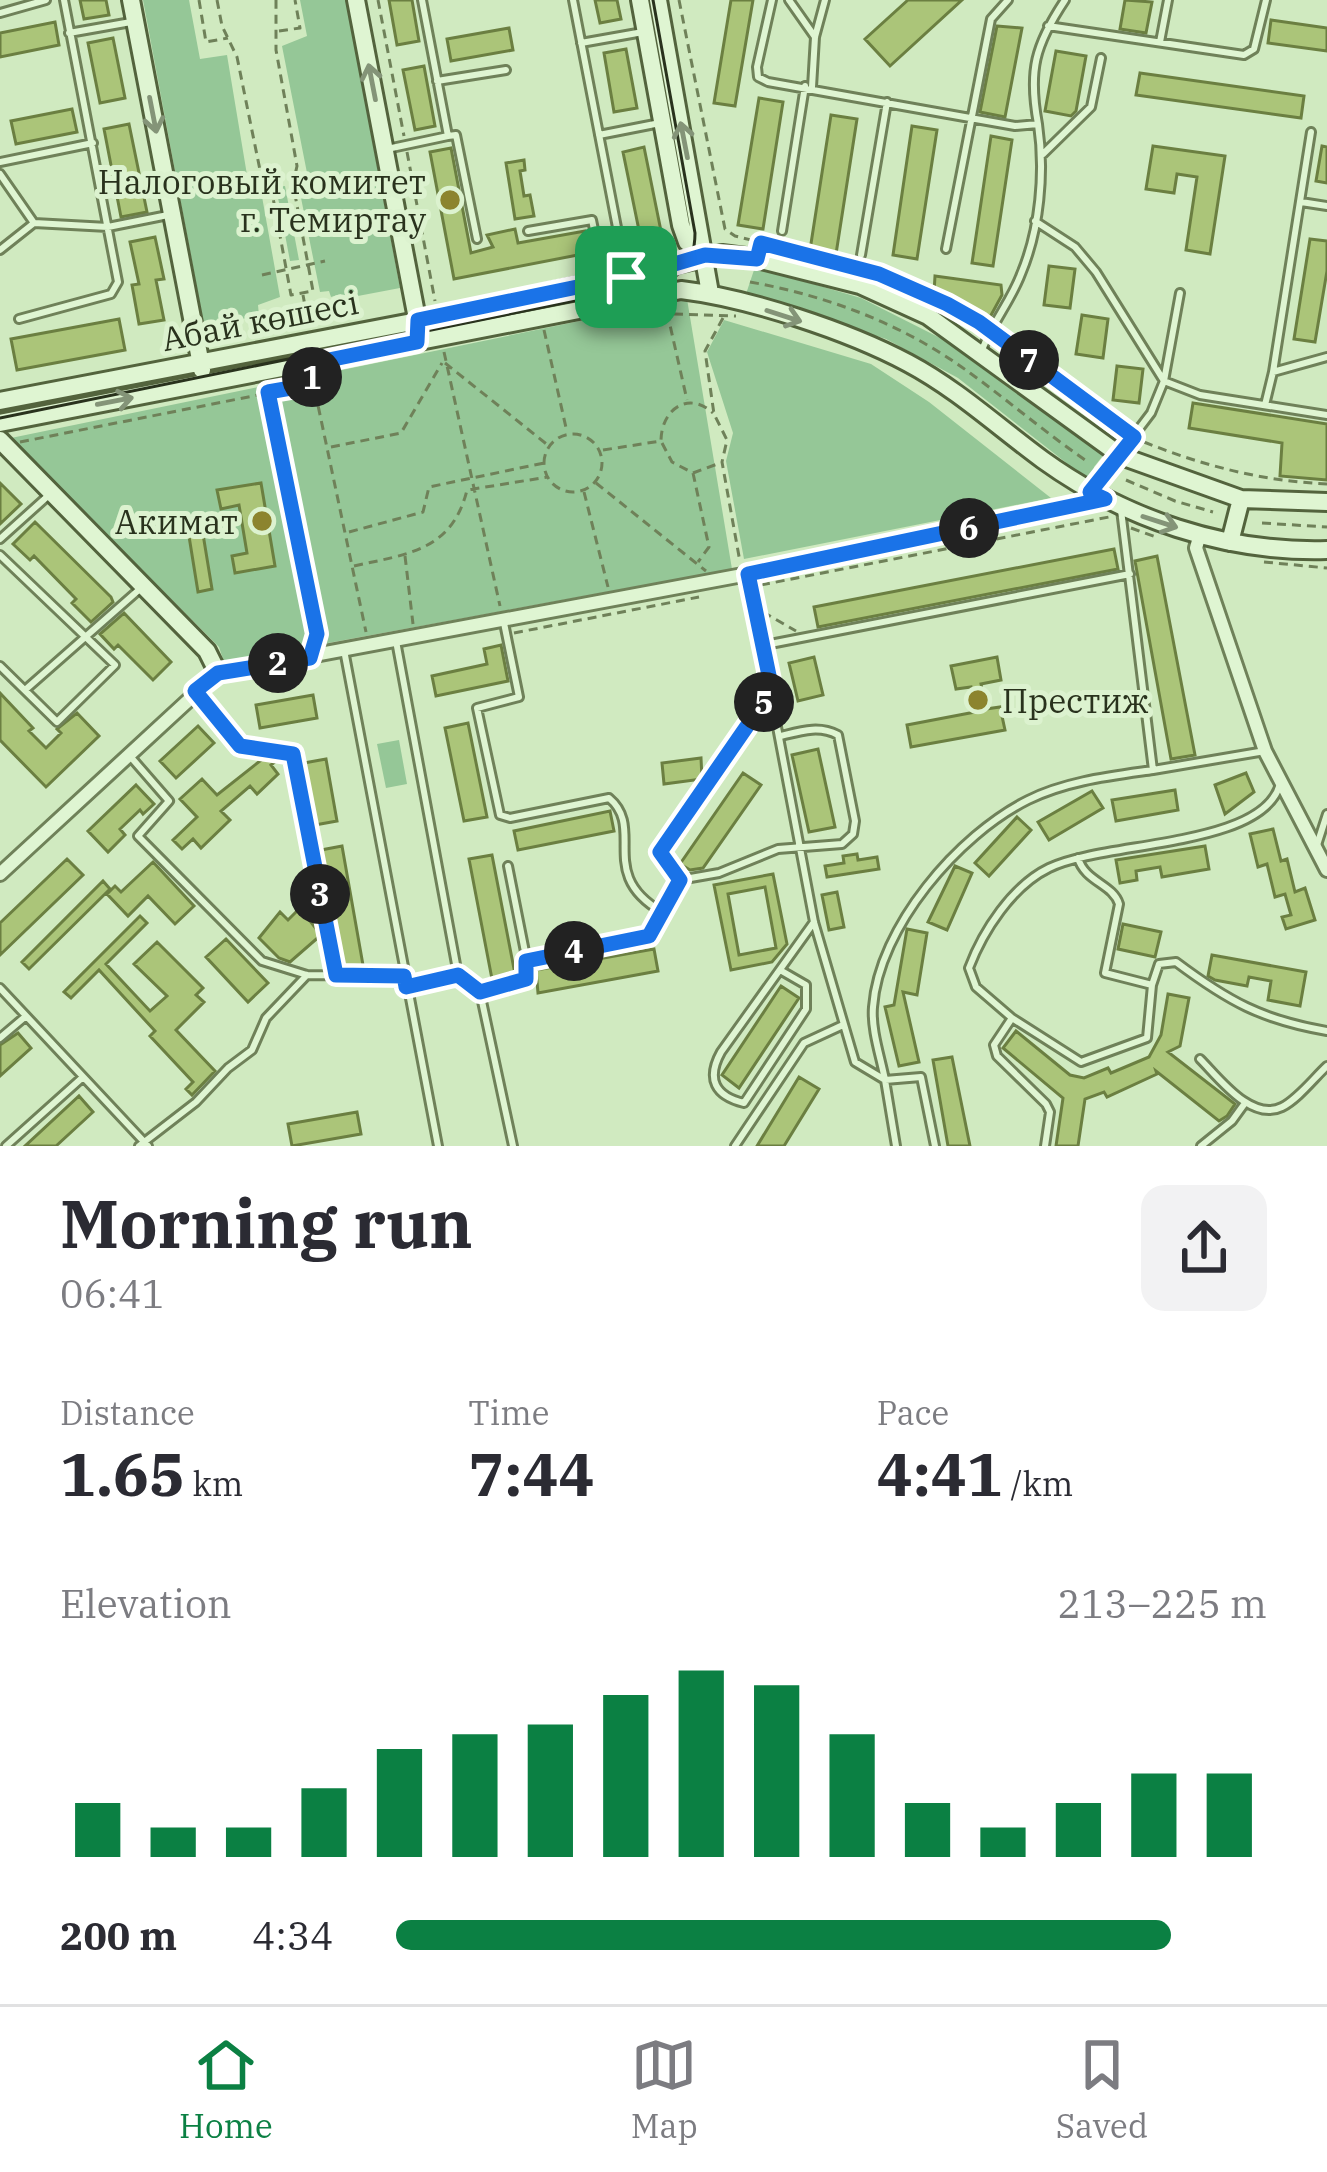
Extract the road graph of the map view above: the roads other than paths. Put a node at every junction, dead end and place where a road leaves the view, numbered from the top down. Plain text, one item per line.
1 (46, 0) edge
2 (64, 0) edge
3 (131, 0) edge
4 (356, 0) edge
5 (422, 0) edge
6 (573, 0) edge
7 (640, 0) edge
8 (658, 0) edge
9 (772, 0) edge
10 (790, 0) edge
11 (824, 0) edge
12 (1008, 0) edge
13 (1065, 0) edge
14 (1168, 0) edge
15 (1266, 0) edge
16 (0, 13) edge
17 (135, 21) junction
18 (1048, 26) junction
19 (646, 32) junction
20 (70, 33) junction
21 (815, 37) junction
22 (1160, 42) junction
23 (581, 43) junction
24 (1101, 58) dead end
25 (506, 70) dead end
26 (437, 81) junction
27 (808, 87) junction
28 (887, 102) junction
29 (969, 117) junction
30 (663, 122) junction
31 (1038, 124) junction
32 (1310, 132) dead end
33 (599, 135) junction
34 (448, 136) junction
35 (93, 143) junction
36 (384, 150) junction
37 (1043, 154) junction
38 (0, 163) edge
39 (0, 174) edge
40 (1300, 202) junction
41 (1327, 206) edge
42 (172, 214) junction
43 (1035, 221) junction
44 (34, 223) junction
45 (690, 223) junction
46 (108, 226) junction
47 (528, 231) dead end
48 (782, 231) dead end
49 (477, 239) dead end
50 (946, 249) dead end
51 (0, 250) edge
52 (705, 255) junction
53 (861, 255) dead end
54 (755, 258) junction
55 (666, 267) junction
56 (626, 277) junction
57 (604, 282) junction
58 (710, 293) junction
59 (1180, 293) dead end
60 (19, 319) dead end
61 (418, 320) junction
62 (417, 342) junction
63 (981, 355) junction
64 (1327, 357) edge
65 (200, 362) junction
66 (1273, 372) junction
67 (1164, 381) junction
68 (204, 383) junction
69 (0, 400) edge
70 (1265, 405) junction
71 (1327, 415) edge
72 (0, 423) edge
73 (4, 444) edge
74 (1120, 456) junction
75 (52, 493) junction
76 (1241, 499) junction
77 (1327, 502) edge
78 (1106, 507) junction
79 (1200, 534) junction
80 (0, 539) edge
81 (1230, 542) junction
82 (1327, 550) edge
83 (0, 555) edge
84 (1130, 574) junction
85 (747, 575) junction
86 (143, 586) junction
87 (503, 619) junction
88 (88, 638) junction
89 (396, 640) junction
90 (764, 645) junction
91 (344, 650) junction
92 (0, 666) edge
93 (218, 673) junction
94 (772, 690) junction
95 (25, 691) junction
96 (195, 691) junction
97 (781, 736) junction
98 (1265, 751) junction
99 (128, 754) junction
100 (1153, 770) junction
101 (1280, 784) junction
102 (1327, 814) edge
103 (1317, 845) junction
104 (802, 848) junction
105 (1078, 858) junction
106 (508, 866) dead end
107 (2, 868) edge
108 (1327, 870) edge
109 (680, 880) junction
110 (662, 912) junction
111 (814, 922) junction
112 (526, 961) junction
113 (780, 970) junction
114 (307, 975) junction
115 (336, 975) junction
116 (458, 975) junction
117 (404, 976) junction
118 (1152, 985) junction
119 (406, 987) junction
120 (0, 988) edge
121 (480, 992) junction
122 (26, 1016) junction
123 (1012, 1018) junction
124 (842, 1025) junction
125 (1327, 1031) edge
126 (0, 1038) edge
127 (1200, 1059) dead end
128 (1327, 1066) edge
129 (83, 1077) junction
130 (885, 1080) junction
131 (1245, 1102) junction
132 (144, 1145) edge
133 (6, 1146) edge
134 (438, 1146) edge
135 (513, 1146) edge
136 (735, 1146) edge
137 (896, 1146) edge
138 (935, 1146) edge
139 (1045, 1146) edge
140 (1201, 1146) edge

1 - 16 lane
2 - 20 lane
3 - 17 street
36 -> 4 street
5 - 26 lane
6 - 23 lane
7 - 19 street
45 -> 8 street
9 - 27 lane
10 - 21 lane
11 - 21 lane
12 - 29 lane
13 - 18 lane
14 - 22 lane
15 - 22 lane
17 - 20 lane
17 -> 42 street
18 - 22 lane
18 - 31 lane
19 - 23 lane
19 - 30 street
20 - 35 lane
21 - 27 lane
23 - 33 lane
24 - 37 lane
25 - 26 lane
26 - 34 lane
27 - 28 lane
27 - 48 lane
28 - 29 lane
28 - 53 lane
29 - 31 lane
29 - 50 lane
30 - 33 lane
30 - 45 street
31 - 37 lane
32 - 40 lane
33 - 56 lane
34 - 36 lane
34 - 49 lane
35 - 38 lane
35 - 46 lane
36 - 61 street
37 - 43 lane
39 - 44 lane
40 - 41 lane
40 - 66 lane
42 - 46 lane
42 - 65 street
43 - 63 lane
43 - 67 lane
44 - 46 lane
44 - 51 lane
45 - 52 street
45 - 54 street
45 - 55 street
46 - 60 lane
47 - 57 lane
52 - 54 street, Абай көшесі
52 - 55 street, Абай көшесі
52 - 58 street
54 - 63 street, Абай көшесі
55 - 56 street, Абай көшесі
56 - 57 street, Абай көшесі
57 - 61 street, Абай көшесі
58 - 62 street
58 -> 78 street
59 - 67 lane
61 - 62 street
61 - 65 street, Абай көшесі
62 - 68 street
63 - 74 street, Абай көшесі
64 - 66 lane
65 - 68 street
65 - 69 street, Абай көшесі
66 - 70 lane
67 - 70 lane
67 - 74 lane
72 -> 68 street
70 - 71 lane
73 - 75 street
74 - 76 street, Абай көшесі
74 - 78 lane
75 - 80 lane
75 - 86 street
76 - 77 street, Абай көшесі
76 - 81 street
78 -> 79 street
78 - 84 lane
78 - 85 street
79 - 81 street
79 - 98 street
81 - 82 street
83 - 88 lane
84 - 90 lane
84 - 100 lane
85 - 87 street
85 - 90 lane
86 - 88 lane
86 - 93 street
87 - 89 street
87 - 110 lane
88 - 95 lane
88 - 95 lane
89 - 91 street
89 - 116 lane
90 - 94 lane
91 - 93 street
91 - 117 lane
92 - 95 lane
93 - 96 street
94 - 97 lane
94 - 109 lane
96 - 99 street
96 - 115 lane
97 - 104 lane
97 - 104 lane
98 - 100 lane
98 - 101 street
99 - 107 street
99 - 114 lane
100 - 130 lane
101 - 103 street
101 - 105 lane
102 - 103 lane
103 - 108 street
104 - 109 lane
104 - 111 lane
105 - 118 lane
105 - 123 lane
106 - 112 lane
109 - 110 lane
110 - 112 lane
111 - 113 lane
111 - 124 lane
112 - 121 lane
113 - 113 lane
114 - 115 lane
114 - 132 lane
115 - 117 lane
116 - 119 lane
116 - 121 lane
117 - 119 lane
118 - 123 lane
118 - 125 lane
119 - 134 lane
120 - 122 lane
121 - 135 lane
122 - 126 lane
122 - 129 lane
123 - 139 lane
124 - 130 lane
124 - 136 lane
127 - 131 lane
128 - 131 lane
129 - 132 lane
129 - 133 lane
130 - 137 lane
130 - 138 lane
131 - 140 lane

